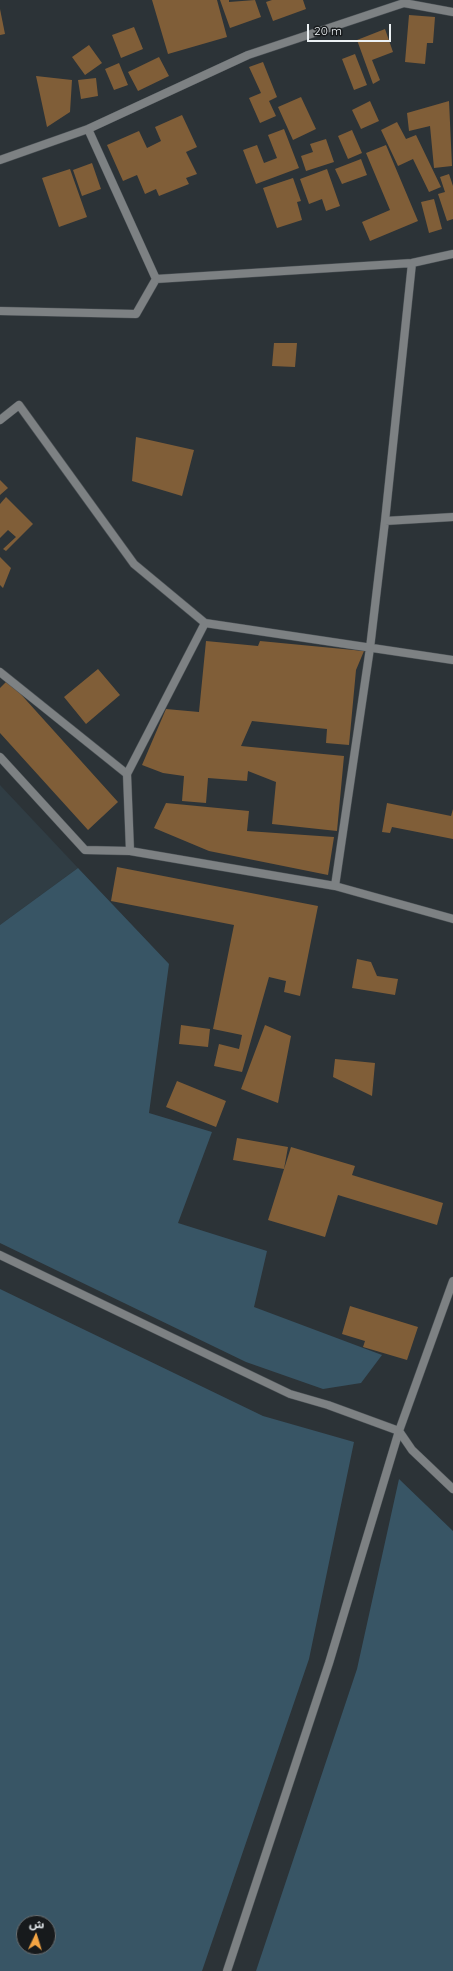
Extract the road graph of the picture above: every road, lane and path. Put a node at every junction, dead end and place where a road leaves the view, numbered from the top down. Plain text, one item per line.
1 (453, 12) edge
2 (88, 129) junction
3 (0, 160) edge
4 (453, 254) edge
5 (412, 263) junction
6 (156, 279) junction
7 (0, 310) edge
8 (0, 420) edge
9 (453, 517) edge
10 (385, 521) junction
11 (205, 623) junction
12 (370, 648) junction
13 (453, 660) edge
14 (0, 672) edge
15 (0, 757) edge
16 (127, 774) junction
17 (130, 851) junction
18 (335, 886) junction
19 (453, 919) edge
20 (0, 1255) edge
21 (452, 1287) edge
22 (399, 1431) junction
23 (453, 1489) edge
24 (227, 1971) edge

1 - 2 street
2 - 3 street
2 - 6 street
4 - 5 street
5 - 6 street
5 - 10 street
6 - 7 street
8 - 11 street
9 - 10 street
10 - 12 street
11 - 12 street
11 - 16 street
12 - 13 street
12 - 18 street
14 - 16 street
15 - 17 street
16 - 17 street
17 - 18 street
18 - 19 street
20 - 22 street
21 - 22 street
22 - 23 street
22 - 24 street

